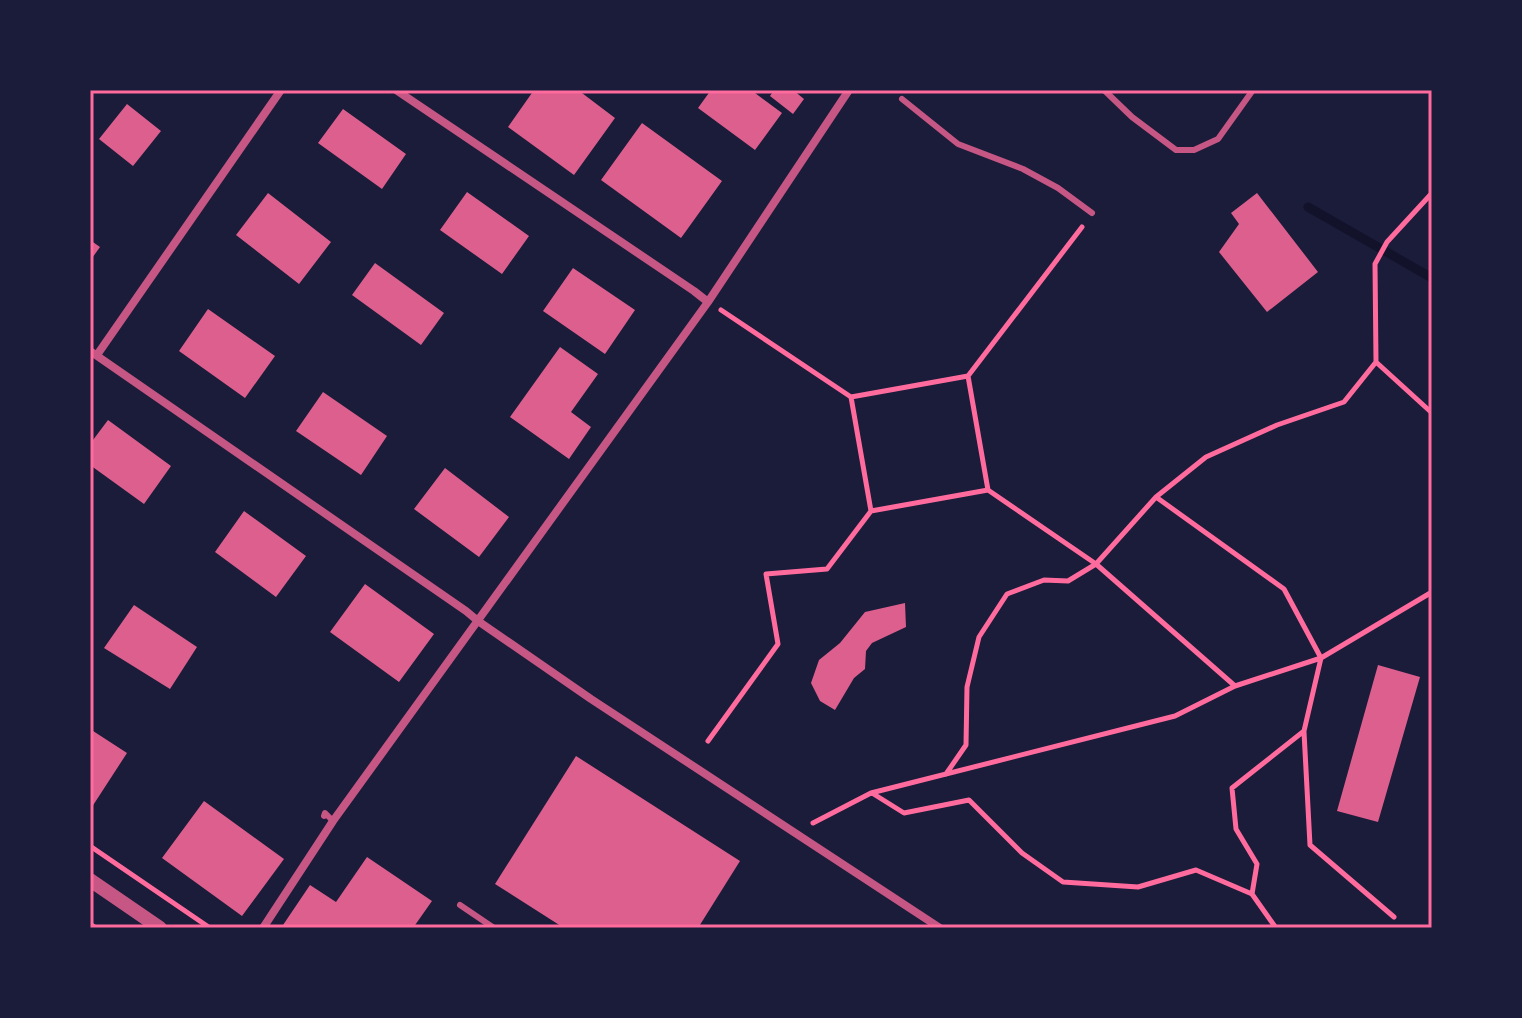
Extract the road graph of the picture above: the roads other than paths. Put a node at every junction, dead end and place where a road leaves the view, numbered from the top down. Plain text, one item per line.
1 (281, 90) edge
2 (396, 90) edge
3 (849, 90) edge
4 (1104, 90) edge
5 (1253, 90) edge
6 (902, 99) dead end
7 (1092, 213) road end
8 (708, 302) junction
9 (93, 353) edge
10 (478, 621) junction
11 (324, 816) dead end
12 (333, 821) junction
13 (90, 880) edge
14 (460, 905) dead end
15 (160, 928) edge
16 (263, 928) edge
17 (494, 928) edge
18 (940, 928) edge

1 - 9 street
2 - 8 street
3 - 8 street
4 - 5 lane
6 - 7 lane
8 - 10 street
9 - 10 street
10 - 12 street
10 - 18 street
11 - 12 lane
12 - 16 street
13 - 15 street
14 - 17 lane

